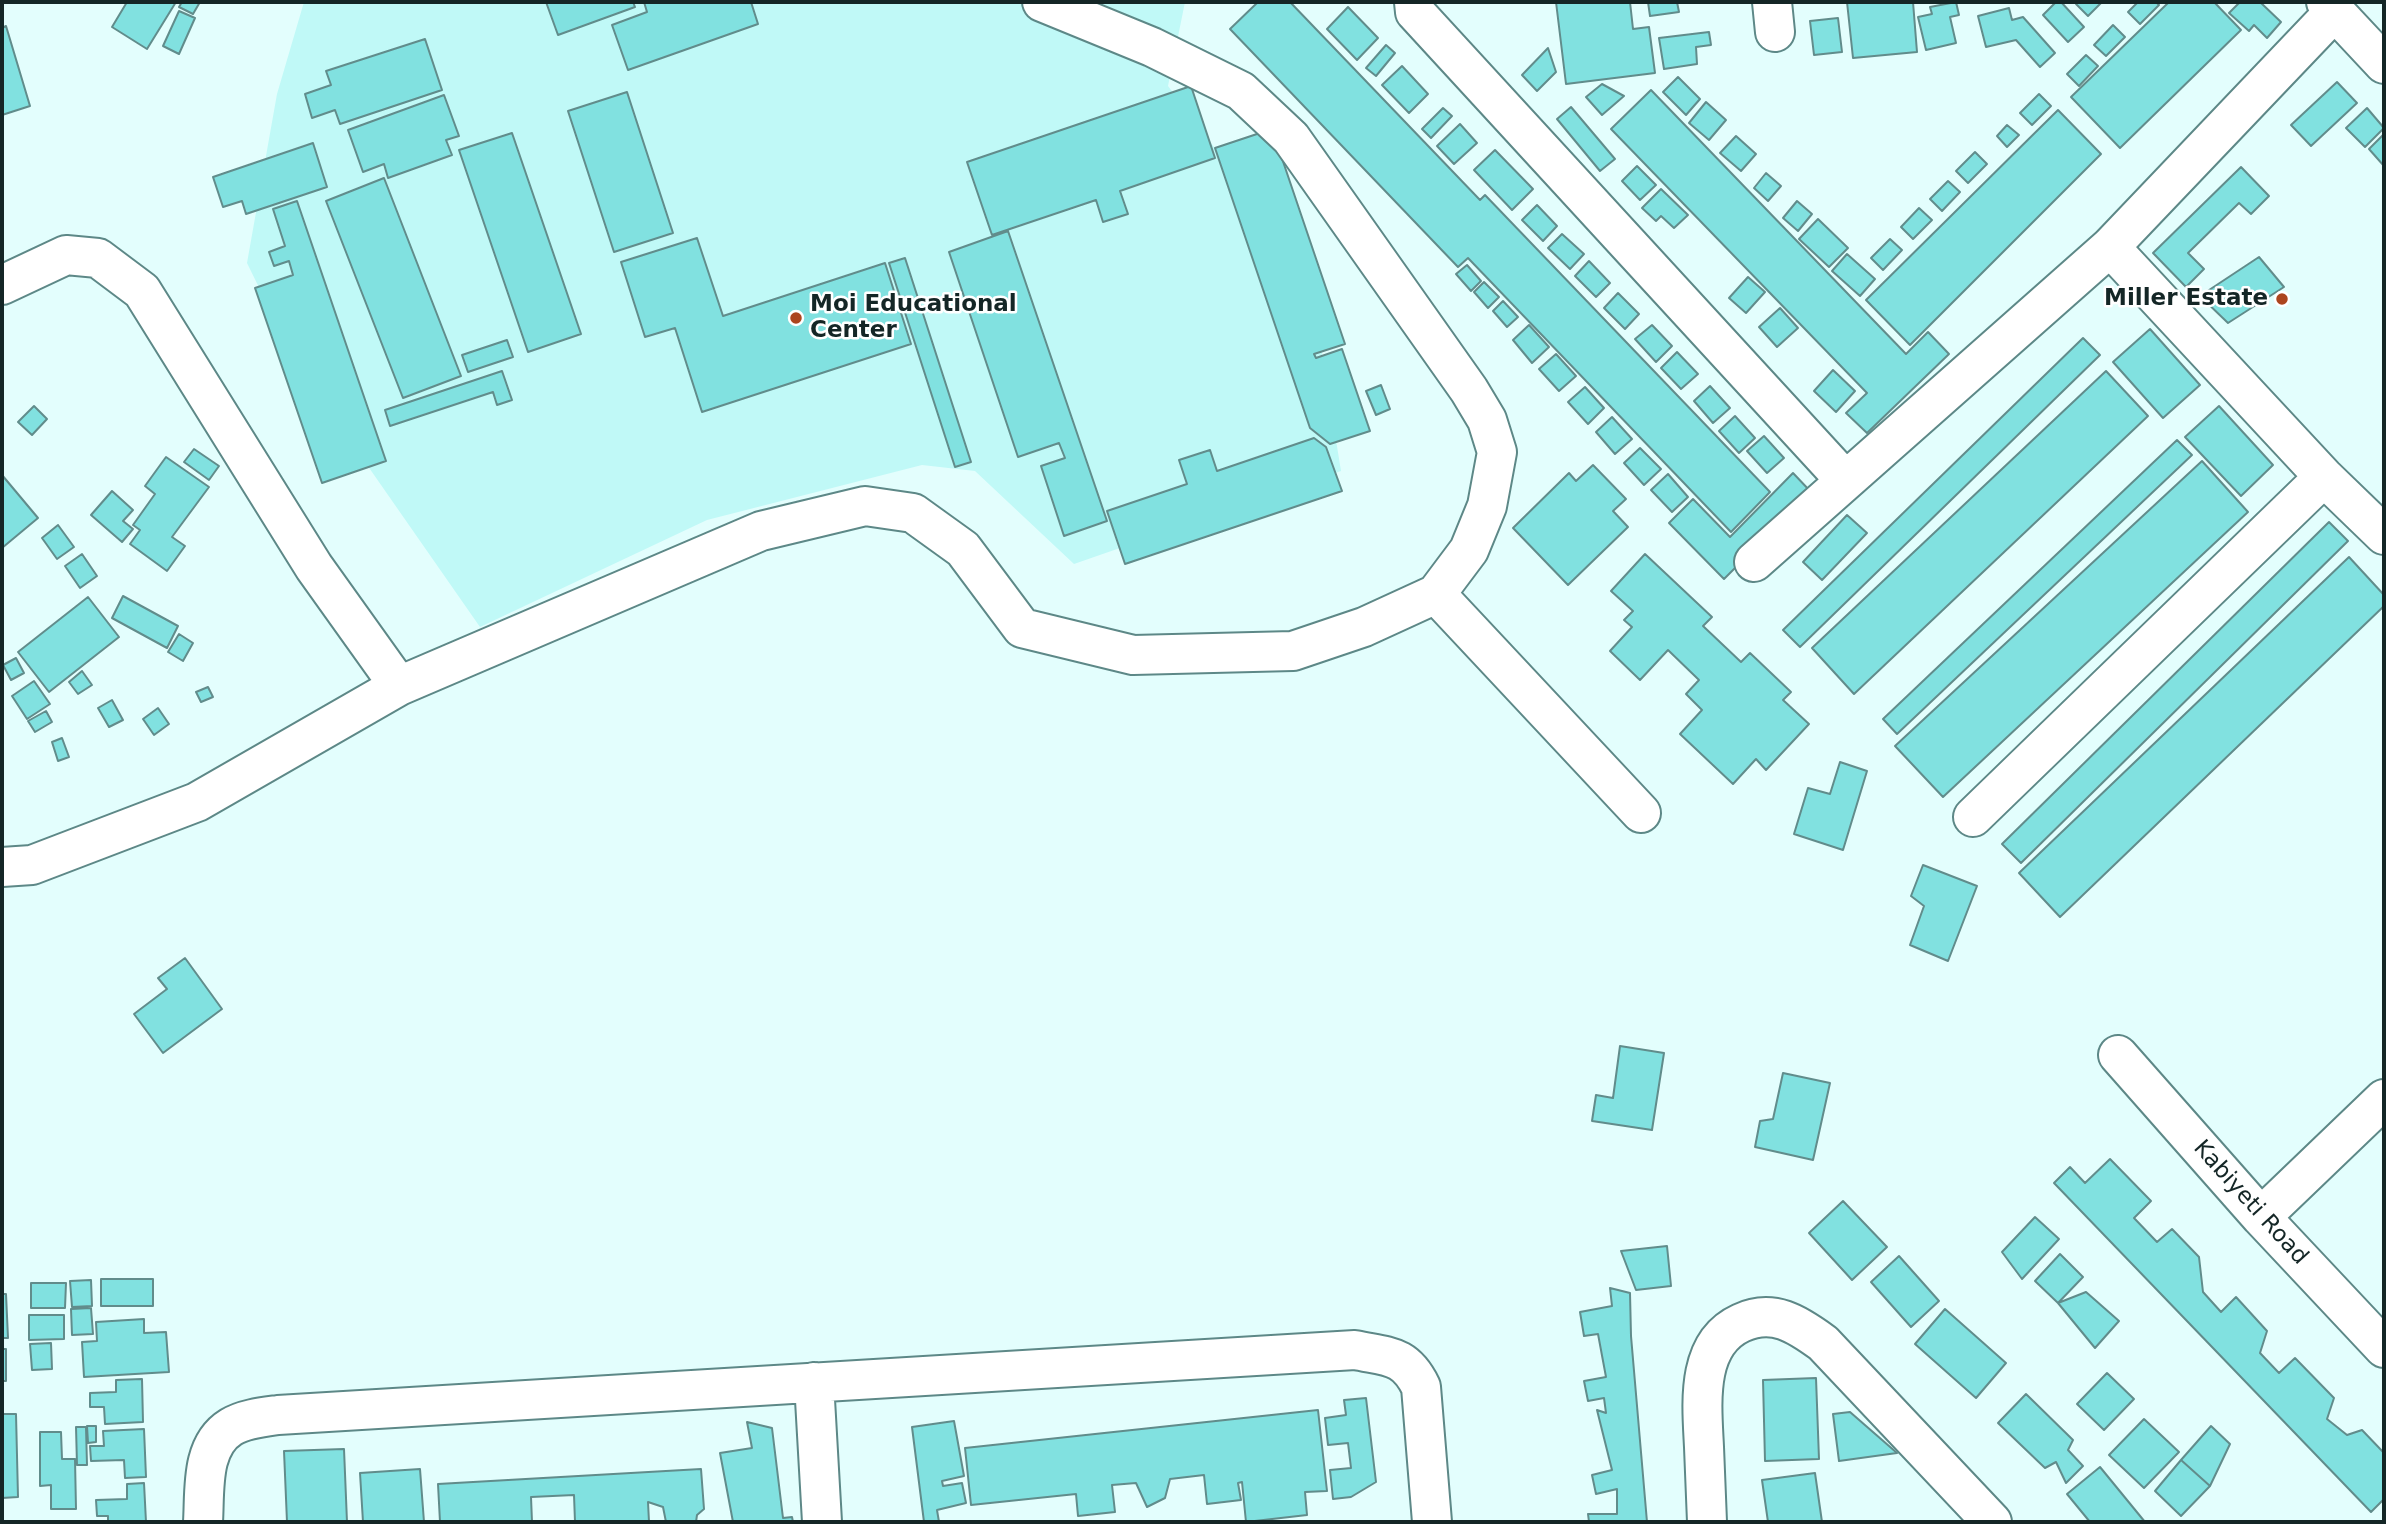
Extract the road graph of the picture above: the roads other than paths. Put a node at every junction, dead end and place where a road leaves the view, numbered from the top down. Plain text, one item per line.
1 (1042, 2) edge
2 (1414, 2) edge
3 (2331, 6) edge
4 (2384, 64) edge
5 (2110, 247) junction
6 (2, 285) edge
7 (2325, 477) junction
8 (1846, 480) junction
9 (2384, 535) edge
10 (1754, 562) dead end
11 (1436, 594) junction
12 (399, 686) junction
13 (1641, 813) dead end
14 (1973, 817) dead end
15 (2, 867) edge
16 (2118, 1055) dead end
17 (2384, 1099) edge
18 (2261, 1217) junction
19 (2384, 1348) edge
20 (814, 1382) junction
21 (203, 1522) edge
22 (822, 1522) edge
23 (1432, 1522) edge
24 (1707, 1522) edge
25 (1992, 1522) edge

1 - 11 street
2 - 8 street
3 - 4 street
3 - 5 street
5 - 7 street
5 - 8 street
6 - 12 street
7 - 9 street
7 - 14 street
8 - 10 street
11 - 12 street
11 - 13 street
12 - 15 street
16 - 18 street, Kabiyeti Road
17 - 18 street
18 - 19 street, Kabiyeti Road
20 - 21 street
20 - 22 street
20 - 23 street
24 - 25 street

